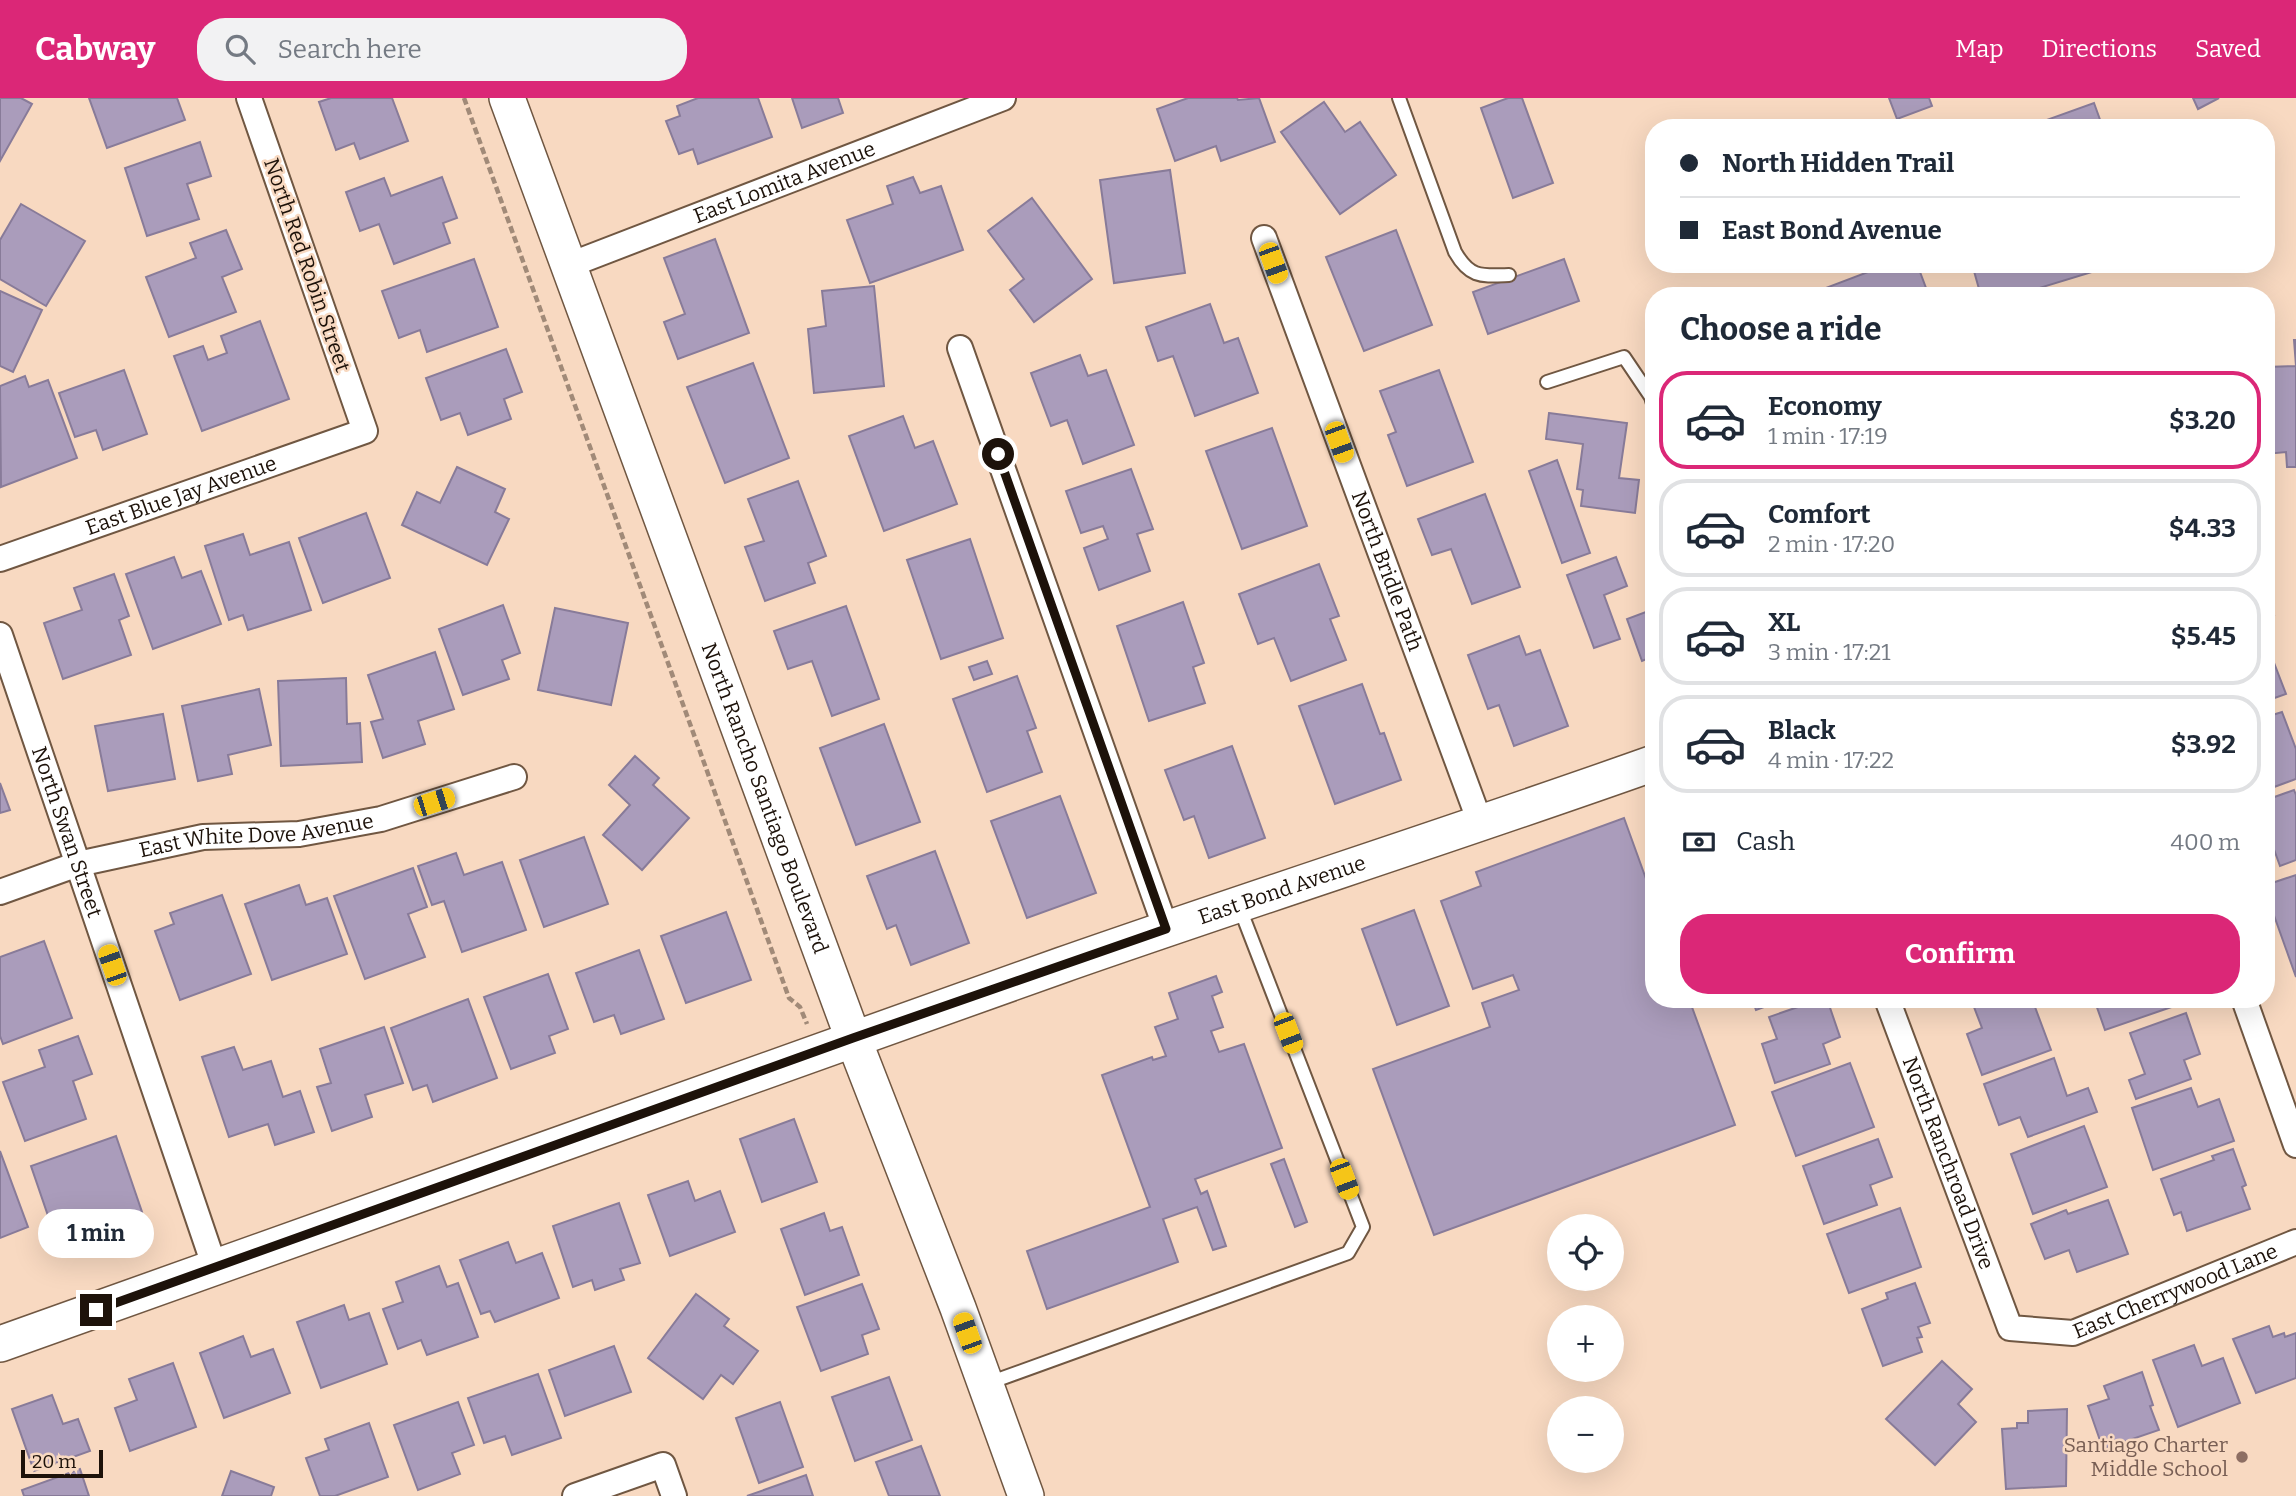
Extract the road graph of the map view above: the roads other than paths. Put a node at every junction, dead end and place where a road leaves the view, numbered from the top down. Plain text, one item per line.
1 (250, 98) edge
2 (508, 98) edge
3 (1003, 98) edge
4 (1399, 98) edge
5 (1264, 238) dead end
6 (567, 266) junction
7 (1509, 275) dead end
8 (960, 348) dead end
9 (1547, 382) dead end
10 (1645, 388) edge
11 (365, 431) joint
12 (0, 559) edge
13 (0, 635) edge
14 (1645, 766) edge
15 (514, 777) dead end
16 (1481, 825) junction
17 (78, 864) junction
18 (0, 892) edge
19 (1238, 905) junction
20 (1166, 929) junction
21 (1890, 1008) edge
22 (2247, 1008) edge
23 (853, 1038) junction
24 (2296, 1145) edge
25 (2296, 1242) edge
26 (215, 1268) junction
27 (2010, 1328) joint
28 (0, 1344) edge
29 (986, 1384) junction
30 (575, 1496) edge
31 (674, 1496) edge
32 (1026, 1496) edge

1 - 11 street, North Red Robin Street
2 - 6 street, North Rancho Santiago Boulevard
3 - 6 street, East Lomita Avenue
4 - 7 lane
5 - 16 street, North Bridle Path
6 - 23 street, North Rancho Santiago Boulevard
8 - 20 street
9 - 10 lane
11 - 12 street, East Blue Jay Avenue
13 - 17 street, North Swan Street
14 - 16 street, East Bond Avenue
15 - 17 street, East White Dove Avenue
16 - 19 street, East Bond Avenue
17 - 18 street, East White Dove Avenue
17 - 26 street, North Swan Street
19 - 20 street, East Bond Avenue
19 - 29 lane
20 - 23 street, East Bond Avenue
21 - 27 street, North Ranchroad Drive
22 - 24 street
23 - 26 street, East Bond Avenue
23 - 29 street, North Rancho Santiago Boulevard
25 - 27 street, East Cherrywood Lane
26 - 28 street, East Bond Avenue
29 - 32 street, North Rancho Santiago Boulevard
30 - 31 street

